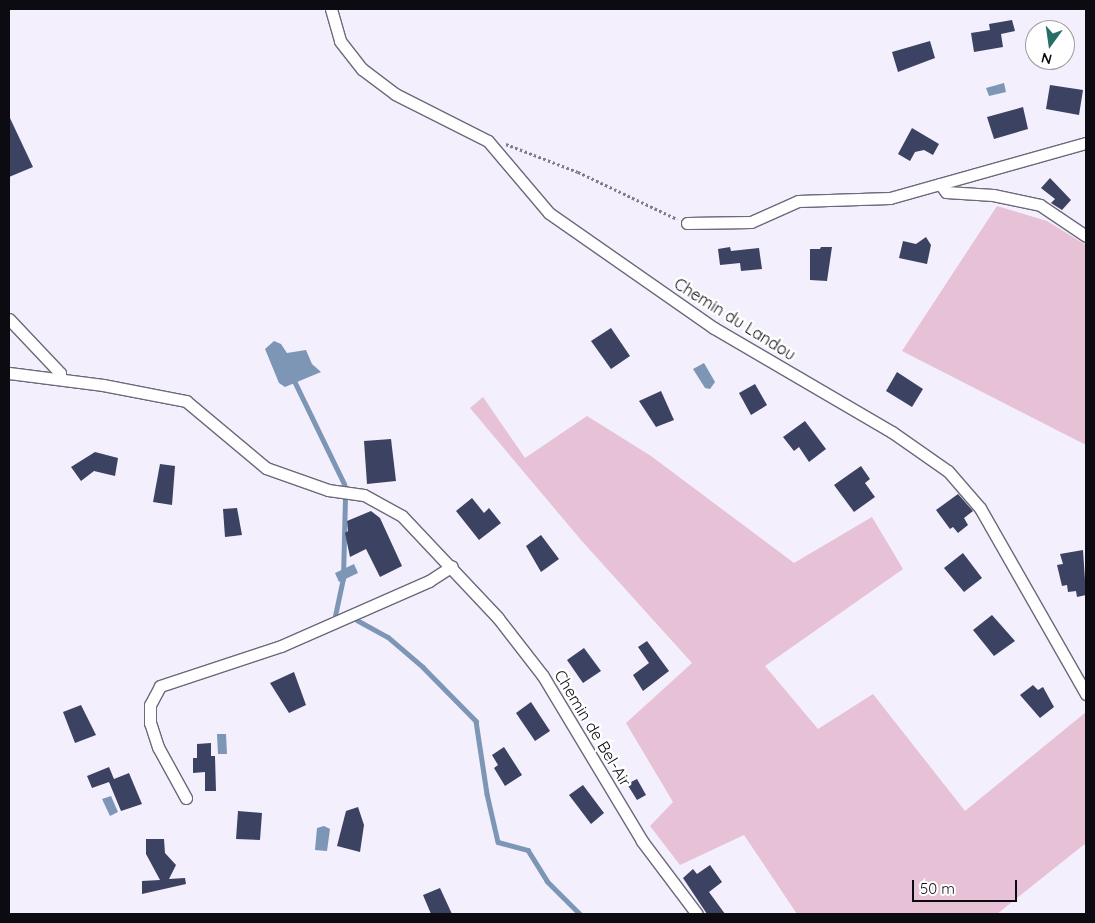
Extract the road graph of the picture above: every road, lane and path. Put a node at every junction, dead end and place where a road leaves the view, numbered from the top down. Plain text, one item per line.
1 (331, 9) edge
2 (1086, 143) edge
3 (496, 147) junction
4 (940, 184) junction
5 (687, 223) joint
6 (1086, 236) edge
7 (9, 318) edge
8 (9, 373) edge
9 (60, 378) junction
10 (452, 566) junction
11 (1086, 694) edge
12 (186, 798) dead end
13 (697, 914) edge

1 - 3 street, Chemin du Landou
2 - 4 street
3 - 5 path
3 - 11 street, Chemin du Landou
4 - 5 street
4 - 6 street
7 - 9 street
8 - 9 street, Chemin de Bel-Air
9 - 10 street, Chemin de Bel-Air
10 - 12 street
10 - 13 street, Chemin de Bel-Air

